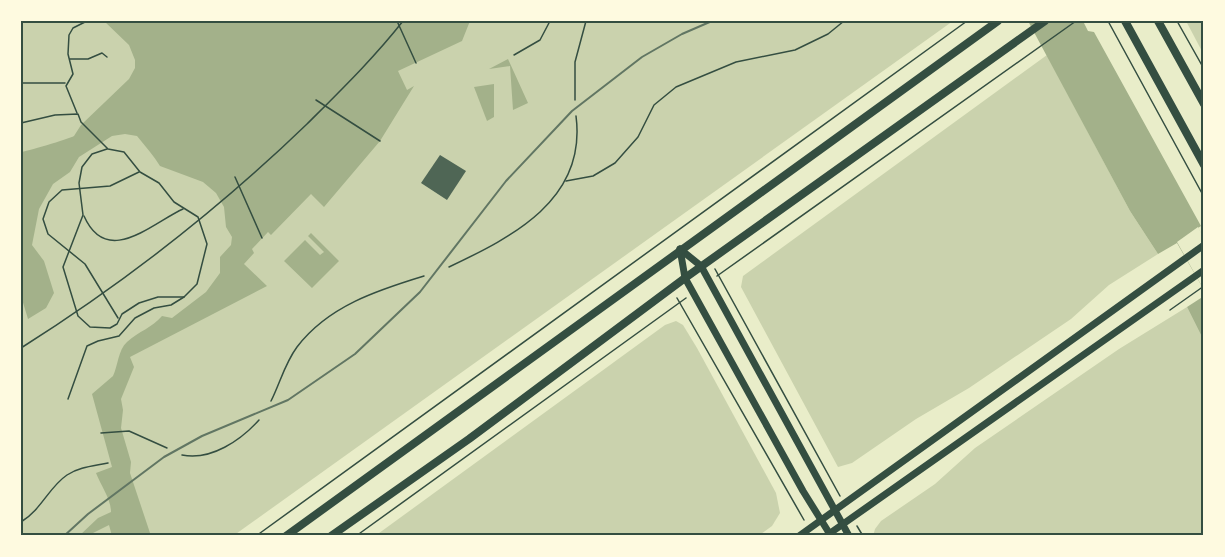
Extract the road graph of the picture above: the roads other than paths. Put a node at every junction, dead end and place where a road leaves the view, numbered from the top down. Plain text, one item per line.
1 (712, 21) edge
2 (998, 21) edge
3 (1045, 21) edge
4 (1125, 21) edge
5 (1158, 21) edge
6 (1204, 104) edge
7 (1204, 165) edge
8 (1204, 246) edge
9 (680, 249) junction
10 (701, 266) junction
11 (1204, 270) edge
12 (685, 278) junction
13 (835, 511) junction
14 (821, 520) junction
15 (843, 524) junction
16 (829, 535) edge
17 (64, 536) edge
18 (286, 536) edge
19 (331, 536) edge
20 (799, 536) edge
21 (849, 536) edge

1 - 17 lane
2 - 9 main road
3 - 10 main road
4 - 7 main road
5 - 6 main road
8 - 13 main road
9 - 10 main road
9 - 12 main road
9 - 18 main road
10 - 12 main road
10 - 13 main road
11 - 15 main road
12 - 14 main road
12 - 19 main road
13 - 14 main road
13 - 15 main road
14 - 16 main road
14 - 20 main road
15 - 16 main road
15 - 21 main road

